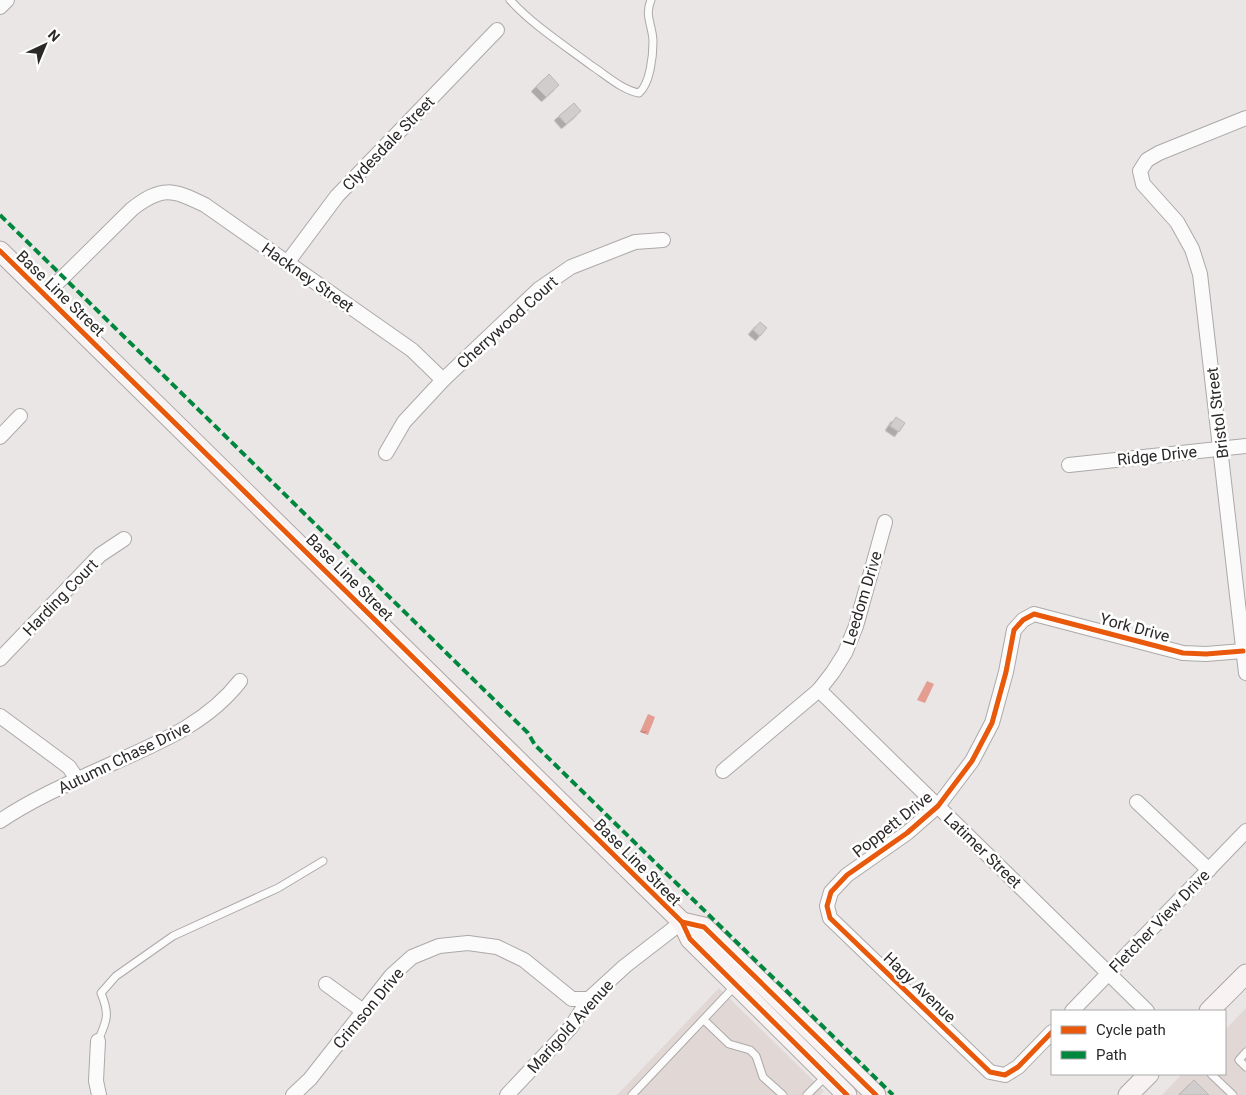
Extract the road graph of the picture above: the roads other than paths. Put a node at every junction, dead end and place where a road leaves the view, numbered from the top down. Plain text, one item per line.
1 (7, 0) edge
2 (510, 0) edge
3 (651, 0) edge
4 (0, 7) edge
5 (497, 30) dead end
6 (1246, 118) edge
7 (663, 240) dead end
8 (0, 251) edge
9 (287, 263) junction
10 (46, 295) junction
11 (443, 380) junction
12 (20, 416) dead end
13 (0, 437) edge
14 (1246, 446) edge
15 (1221, 448) junction
16 (386, 454) dead end
17 (1069, 465) dead end
18 (886, 522) dead end
19 (124, 539) dead end
20 (1023, 620) joint
21 (1243, 651) junction
22 (0, 660) edge
23 (1246, 673) edge
24 (240, 681) dead end
25 (819, 690) junction
26 (0, 716) edge
27 (723, 771) dead end
28 (77, 780) junction
29 (1137, 802) dead end
30 (938, 806) junction
31 (0, 821) edge
32 (1246, 832) edge
33 (322, 861) dead end
34 (1209, 870) junction
35 (827, 906) joint
36 (682, 922) junction
37 (1108, 973) junction
38 (1246, 974) edge
39 (326, 984) dead end
40 (737, 985) junction
41 (589, 999) junction
42 (1073, 1010) edge
43 (1146, 1010) edge
44 (1210, 1010) edge
45 (363, 1011) junction
46 (704, 1020) junction
47 (1051, 1033) edge
48 (98, 1041) joint
49 (1246, 1052) edge
50 (1246, 1067) edge
51 (827, 1075) junction
52 (1148, 1075) edge
53 (1213, 1075) edge
54 (99, 1095) edge
55 (293, 1095) edge
56 (507, 1095) edge
57 (632, 1095) edge
58 (782, 1095) edge
59 (807, 1095) edge
60 (847, 1095) edge
61 (864, 1095) edge
62 (876, 1095) edge
63 (1128, 1095) edge
64 (1234, 1095) edge

1 - 4 street
2 - 3 lane
5 - 9 street, Clydesdale Street
6 - 15 street, Bristol Street
7 - 11 street, Cherrywood Court
8 - 10 main road, Base Line Street
9 - 10 street, Hackney Street
9 - 11 street, Hackney Street
10 - 36 main road, Base Line Street
11 - 16 street, Cherrywood Court
12 - 13 street
14 - 15 street, Ridge Drive
15 - 17 street, Ridge Drive
15 - 21 street, Bristol Street
18 - 25 street, Leedom Drive
19 - 22 street, Harding Court
20 - 21 street, York Drive
20 - 30 street, Poppett Drive
21 - 23 street, Bristol Street
24 - 28 street, Autumn Chase Drive
25 - 27 street, Leedom Drive
25 - 30 street, Latimer Street
26 - 28 street
28 - 31 street, Autumn Chase Drive
29 - 34 street
30 - 35 street, Poppett Drive
30 - 37 street, Latimer Street
32 - 34 street, Fletcher View Drive
33 - 48 lane
34 - 37 street, Fletcher View Drive
35 - 47 street, Hagy Avenue
36 - 40 main road, Base Line Street
36 - 41 street, Marigold Avenue
36 - 62 main road, Base Line Street
37 - 42 street, Fletcher View Drive
37 - 43 street, Latimer Street
38 - 44 main road
39 - 45 street
40 - 46 lane
40 - 51 main road, Base Line Street
41 - 45 street, Crimson Drive
41 - 56 street, Marigold Avenue
45 - 55 street, Crimson Drive
46 - 57 lane
46 - 58 lane
48 - 54 street
49 - 50 lane
51 - 59 lane
51 - 60 main road, Base Line Street
51 - 61 main road
52 - 63 main road
53 - 64 lane

